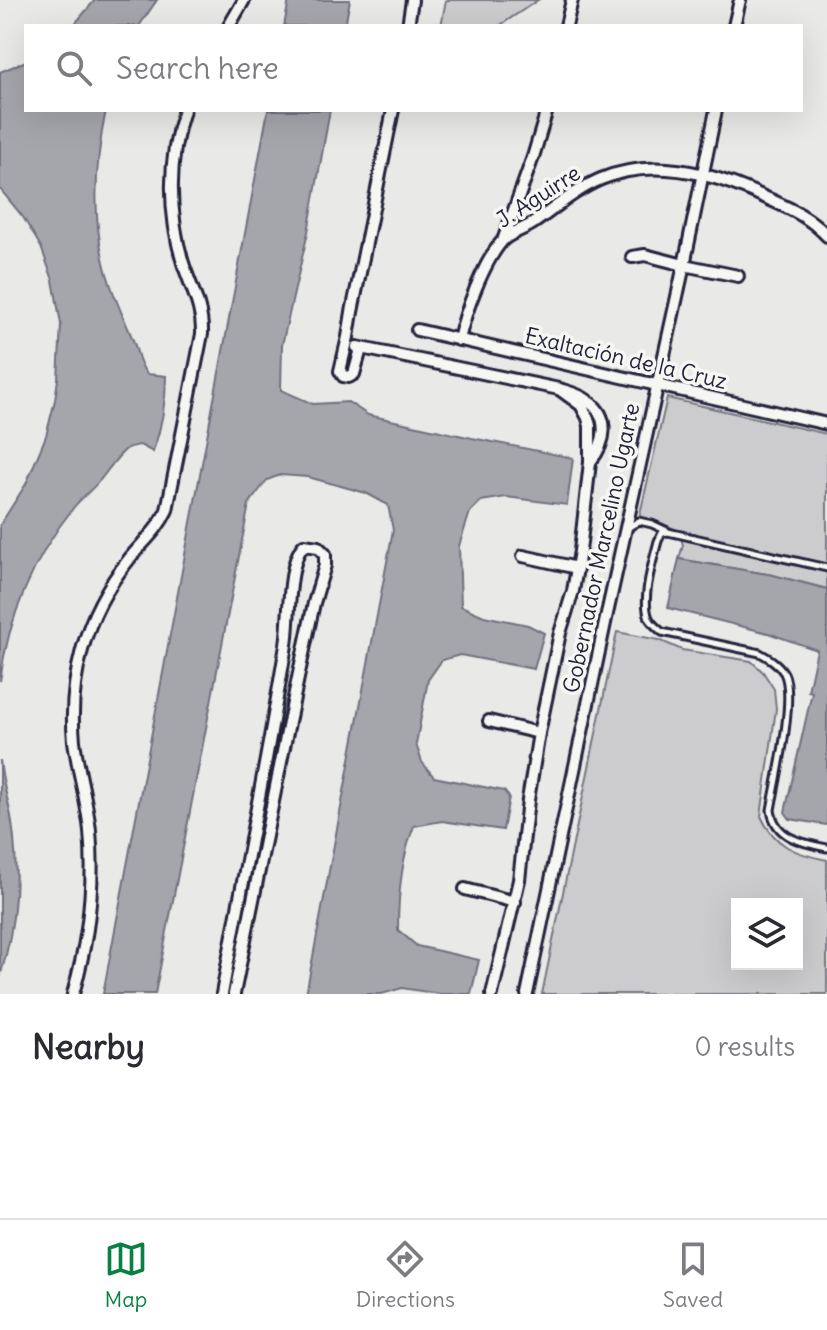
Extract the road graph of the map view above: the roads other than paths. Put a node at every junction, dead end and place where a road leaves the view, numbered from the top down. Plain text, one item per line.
1 (244, 0) edge
2 (412, 0) edge
3 (572, 0) edge
4 (740, 0) edge
5 (230, 24) edge
6 (408, 24) edge
7 (566, 24) edge
8 (734, 24) edge
9 (184, 112) edge
10 (393, 112) edge
11 (546, 112) edge
12 (716, 112) edge
13 (702, 173) junction
14 (827, 236) edge
15 (504, 238) junction
16 (632, 257) dead end
17 (684, 265) junction
18 (738, 276) dead end
19 (417, 330) dead end
20 (348, 337) junction
21 (459, 340) junction
22 (361, 349) junction
23 (657, 386) junction
24 (827, 424) edge
25 (625, 531) junction
26 (668, 532) junction
27 (523, 556) dead end
28 (577, 568) junction
29 (827, 568) edge
30 (489, 721) dead end
31 (539, 733) junction
32 (271, 736) junction
33 (285, 739) junction
34 (827, 848) edge
35 (465, 889) dead end
36 (515, 902) junction
37 (234, 932) junction
38 (246, 936) junction
39 (73, 994) edge
40 (222, 994) edge
41 (234, 994) edge
42 (492, 994) edge
43 (527, 994) edge

1 - 5 street
2 - 6 street
3 - 7 street
4 - 8 street
9 - 39 street
10 - 20 street
11 - 15 street
12 - 13 street, Gobernador Marcelino Ugarte
13 - 14 street, J. Aguirre
13 - 15 street, J. Aguirre
13 - 17 street, Gobernador Marcelino Ugarte
15 - 21 street, J. Aguirre
16 - 17 street
17 - 18 street
17 - 23 street, Gobernador Marcelino Ugarte
19 - 21 street, Exaltación de la Cruz
20 - 22 street
20 - 22 street
21 - 23 street, Exaltación de la Cruz
22 - 28 street
23 - 24 street, Exaltación de la Cruz
23 - 25 street, Gobernador Marcelino Ugarte
25 - 26 lane
25 - 43 street, Gobernador Marcelino Ugarte
26 - 29 lane
26 - 34 lane
27 - 28 street
28 - 31 street
30 - 31 street
31 - 36 street
32 - 33 street
32 - 33 street
32 - 37 street
33 - 38 street
35 - 36 street
36 - 42 street
37 - 38 street
37 - 40 street
38 - 41 street

